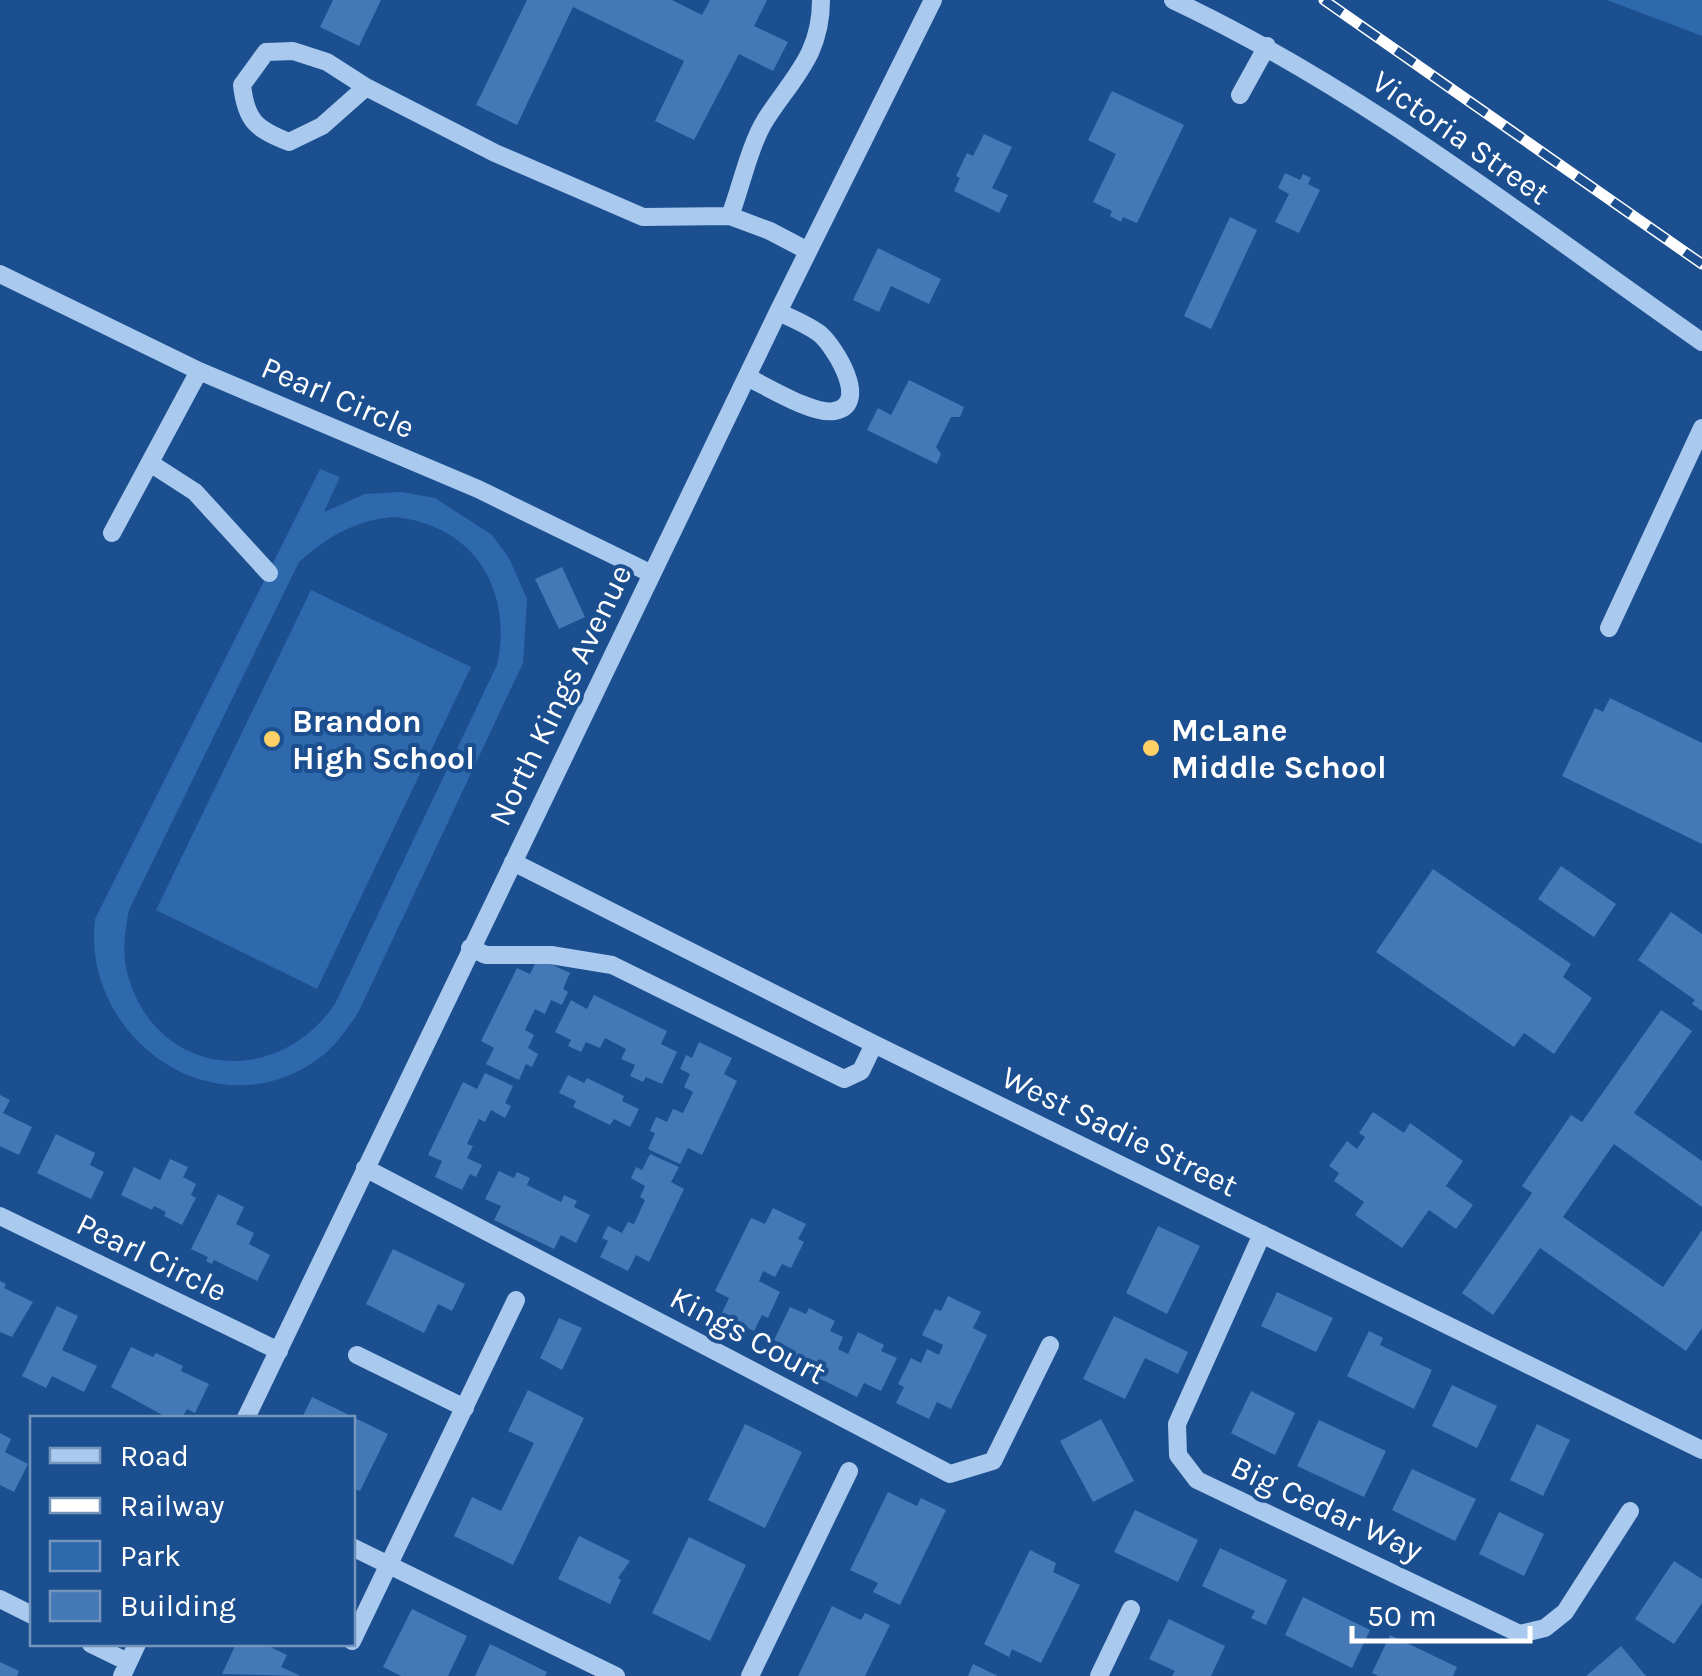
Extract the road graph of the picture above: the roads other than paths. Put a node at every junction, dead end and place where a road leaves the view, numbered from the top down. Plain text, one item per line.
1 (822, 0) edge
2 (933, 0) edge
3 (1173, 0) edge
4 (1266, 46) junction
5 (366, 87) junction
6 (1240, 95) dead end
7 (730, 216) junction
8 (808, 251) junction
9 (0, 274) edge
10 (778, 312) junction
11 (1702, 342) edge
12 (199, 371) junction
13 (746, 377) junction
14 (1702, 428) edge
15 (150, 463) junction
16 (112, 533) dead end
17 (268, 573) dead end
18 (652, 574) junction
19 (1609, 628) dead end
20 (513, 862) junction
21 (470, 948) junction
22 (874, 1044) junction
23 (364, 1168) junction
24 (0, 1216) edge
25 (1262, 1234) junction
26 (516, 1300) dead end
27 (1050, 1345) dead end
28 (278, 1352) junction
29 (357, 1355) dead end
30 (465, 1408) junction
31 (247, 1416) edge
32 (1702, 1450) edge
33 (849, 1472) dead end
34 (1630, 1511) dead end
35 (355, 1549) edge
36 (390, 1566) junction
37 (0, 1599) edge
38 (1131, 1608) dead end
39 (30, 1614) edge
40 (355, 1637) edge
41 (94, 1646) edge
42 (136, 1646) edge
43 (125, 1669) edge
44 (616, 1676) edge
45 (750, 1676) edge
46 (1099, 1676) edge

1 - 7 street
2 - 8 street, North Kings Avenue
3 - 4 street, Victoria Street
4 - 6 street
4 - 11 street, Victoria Street
5 - 5 street
5 - 7 street
7 - 8 street
8 - 10 street, North Kings Avenue
9 - 12 street, Pearl Circle
10 - 13 street, North Kings Avenue
10 - 13 street
12 - 15 street
12 - 18 street, Pearl Circle
13 - 18 street, North Kings Avenue
14 - 19 street
15 - 16 street
15 - 17 street
18 - 20 street, North Kings Avenue
20 - 21 street, North Kings Avenue
20 - 22 street, West Sadie Street
21 - 22 street
21 - 23 street, North Kings Avenue
22 - 25 street, West Sadie Street
23 - 27 street, Kings Court
23 - 28 street, North Kings Avenue
24 - 28 street, Pearl Circle
25 - 32 street, West Sadie Street
25 - 34 street, Big Cedar Way
26 - 30 street
28 - 31 street, North Kings Avenue
29 - 30 street
30 - 36 street
33 - 45 street
35 - 36 street
36 - 40 street
36 - 44 street
37 - 39 street
38 - 46 street
41 - 43 street
42 - 43 street

